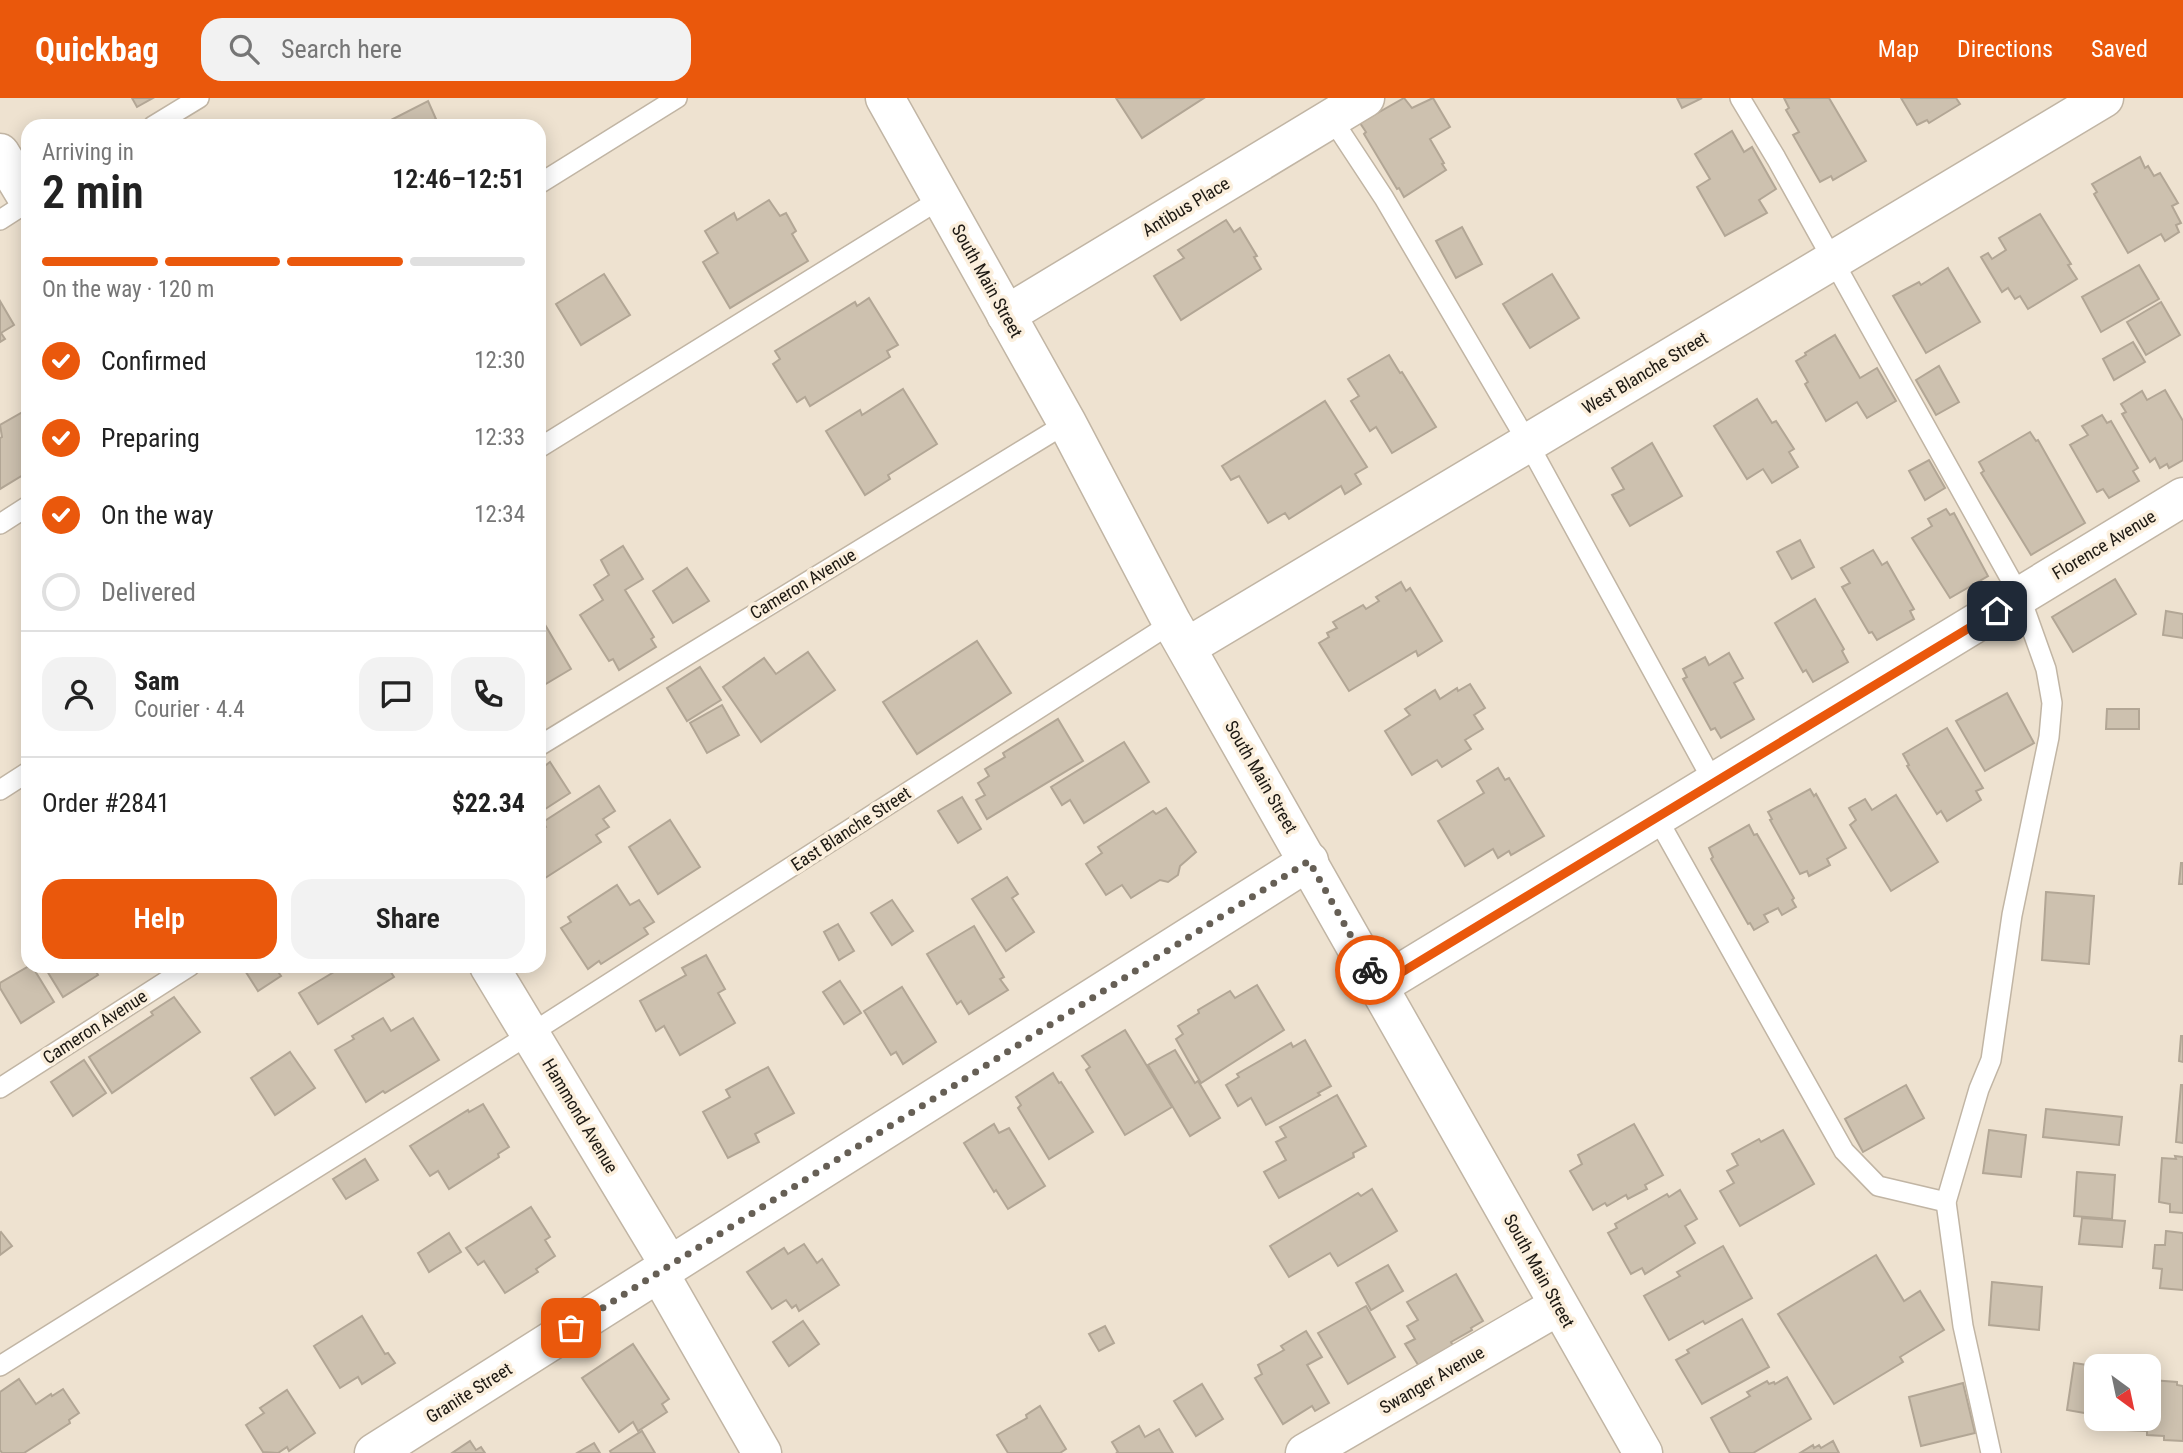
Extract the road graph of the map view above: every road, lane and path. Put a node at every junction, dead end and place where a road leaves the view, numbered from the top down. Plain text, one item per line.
1 (199, 98) edge
2 (677, 98) edge
3 (885, 98) edge
4 (1366, 98) edge
5 (1740, 98) edge
6 (2104, 98) edge
7 (164, 119) edge
8 (1332, 119) junction
9 (0, 153) edge
10 (546, 180) edge
11 (21, 189) edge
12 (942, 198) junction
13 (21, 206) edge
14 (0, 220) edge
15 (1833, 260) junction
16 (1006, 316) junction
17 (1067, 423) junction
18 (1528, 443) junction
19 (546, 444) edge
20 (2183, 498) edge
21 (21, 510) edge
22 (0, 524) edge
23 (2020, 596) junction
24 (1180, 635) junction
25 (546, 742) edge
26 (21, 776) edge
27 (1714, 783) junction
28 (0, 790) edge
29 (1657, 818) junction
30 (1309, 861) junction
31 (179, 973) edge
32 (493, 973) edge
33 (1379, 986) junction
34 (530, 1034) junction
35 (0, 1088) edge
36 (1946, 1202) junction
37 (665, 1269) junction
38 (1558, 1306) junction
39 (0, 1366) edge
40 (374, 1453) edge
41 (762, 1453) edge
42 (1305, 1453) edge
43 (1643, 1453) edge
44 (1991, 1453) edge

1 - 7 lane
2 - 10 lane
3 - 12 main road, South Main Street
4 - 8 main road, Antibus Place
5 - 15 lane
6 - 15 main road, West Blanche Street
8 - 16 main road, Antibus Place
8 - 18 lane
9 - 11 main road
12 - 16 main road, South Main Street
12 - 19 lane
13 - 14 lane
15 - 18 main road, West Blanche Street
15 - 23 lane
16 - 17 main road, South Main Street
17 - 24 main road, South Main Street
17 - 25 lane, Cameron Avenue
18 - 24 main road, West Blanche Street
18 - 27 lane
20 - 23 main road, Florence Avenue
21 - 22 lane
23 - 27 main road, Florence Avenue
23 - 36 lane
24 - 30 main road, South Main Street
24 - 34 lane, East Blanche Street
26 - 28 lane
27 - 29 main road, Florence Avenue
29 - 33 main road, Florence Avenue
29 - 36 lane
30 - 33 main road, South Main Street
30 - 37 main road, Granite Street
31 - 35 lane, Cameron Avenue
32 - 34 main road, Hammond Avenue
33 - 38 main road, South Main Street
34 - 37 main road, Hammond Avenue
34 - 39 lane, East Blanche Street
36 - 44 lane
37 - 40 main road, Granite Street
37 - 41 main road, Hammond Avenue
38 - 42 main road, Swanger Avenue
38 - 43 main road, South Main Street

